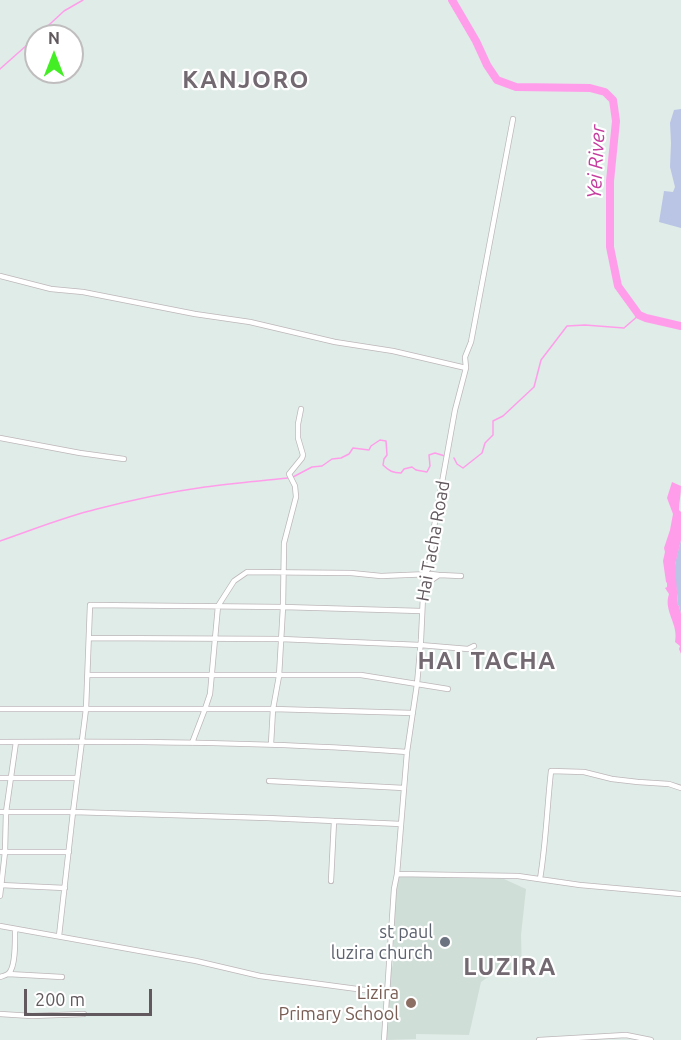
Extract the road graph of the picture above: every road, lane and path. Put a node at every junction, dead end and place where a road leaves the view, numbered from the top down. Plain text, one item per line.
1 (513, 119) dead end
2 (0, 276) edge
3 (466, 368) junction
4 (301, 409) dead end
5 (0, 438) edge
6 (124, 459) dead end
7 (283, 572) junction
8 (424, 574) junction
9 (439, 575) junction
10 (461, 576) dead end
11 (423, 586) junction
12 (218, 606) junction
13 (283, 607) junction
14 (422, 611) junction
15 (89, 638) junction
16 (214, 639) junction
17 (281, 639) junction
18 (420, 645) junction
19 (474, 646) dead end
20 (88, 675) junction
21 (211, 676) junction
22 (279, 676) junction
23 (417, 684) junction
24 (448, 689) dead end
25 (0, 709) edge
26 (86, 709) junction
27 (205, 709) junction
28 (273, 709) junction
29 (413, 713) junction
30 (0, 742) edge
31 (16, 742) junction
32 (83, 742) junction
33 (192, 743) junction
34 (271, 744) junction
35 (407, 752) junction
36 (0, 778) edge
37 (11, 778) junction
38 (77, 778) junction
39 (269, 781) dead end
40 (404, 788) junction
41 (681, 788) edge
42 (3, 812) edge
43 (73, 812) junction
44 (334, 821) junction
45 (401, 824) junction
46 (2, 852) edge
47 (69, 852) junction
48 (397, 874) junction
49 (540, 879) junction
50 (331, 881) dead end
51 (1, 885) edge
52 (65, 888) junction
53 (681, 894) edge
54 (0, 896) edge
55 (0, 926) edge
56 (15, 929) junction
57 (59, 936) junction
58 (8, 974) junction
59 (0, 977) edge
60 (62, 977) dead end
61 (387, 993) junction
62 (0, 1014) edge
63 (84, 1014) dead end
64 (384, 1040) edge
65 (539, 1040) edge
66 (651, 1040) edge

1 - 3 street, Hai Tacha Road
2 - 3 street
3 - 8 street, Hai Tacha Road
4 - 7 street
5 - 6 street
7 - 8 street
7 - 12 street
7 - 13 street
8 - 9 street
8 - 11 street, Hai Tacha Road
9 - 10 street
9 - 11 street
11 - 14 street, Hai Tacha Road
12 - 13 street
12 - 15 street
12 - 16 street
13 - 14 street
13 - 17 street
14 - 18 street, Hai Tacha Road
15 - 16 street
15 - 20 street
16 - 17 street
16 - 21 street
17 - 18 street
17 - 22 street
18 - 19 street
18 - 23 street, Hai Tacha Road
20 - 21 street
20 - 26 street
21 - 22 street
21 - 27 street
22 - 23 street
22 - 28 street
23 - 24 street
23 - 29 street, Hai Tacha Road
25 - 26 street
26 - 27 street
26 - 32 street
27 - 28 street
27 - 33 street
28 - 29 street
28 - 34 street
29 - 35 street, Hai Tacha Road
30 - 31 street
31 - 32 street
31 - 37 street
32 - 33 street
32 - 38 street
33 - 34 street
34 - 35 street
35 - 40 street, Hai Tacha Road
36 - 37 street
37 - 38 street
37 - 42 street
38 - 43 street
39 - 40 street
40 - 45 street, Hai Tacha Road
41 - 49 street
42 - 43 street
42 - 46 street
43 - 44 street
43 - 47 street
44 - 45 street
44 - 50 street
45 - 48 street, Hai Tacha Road
46 - 47 street
46 - 51 street
47 - 52 street
48 - 49 street
48 - 61 street, Hai Tacha Road
49 - 53 street
51 - 52 street
51 - 54 street
52 - 57 street
55 - 56 street
56 - 57 street
56 - 58 street
57 - 61 street
58 - 59 street
58 - 60 street
61 - 64 street, Hai Tacha Road
62 - 63 street
65 - 66 street

